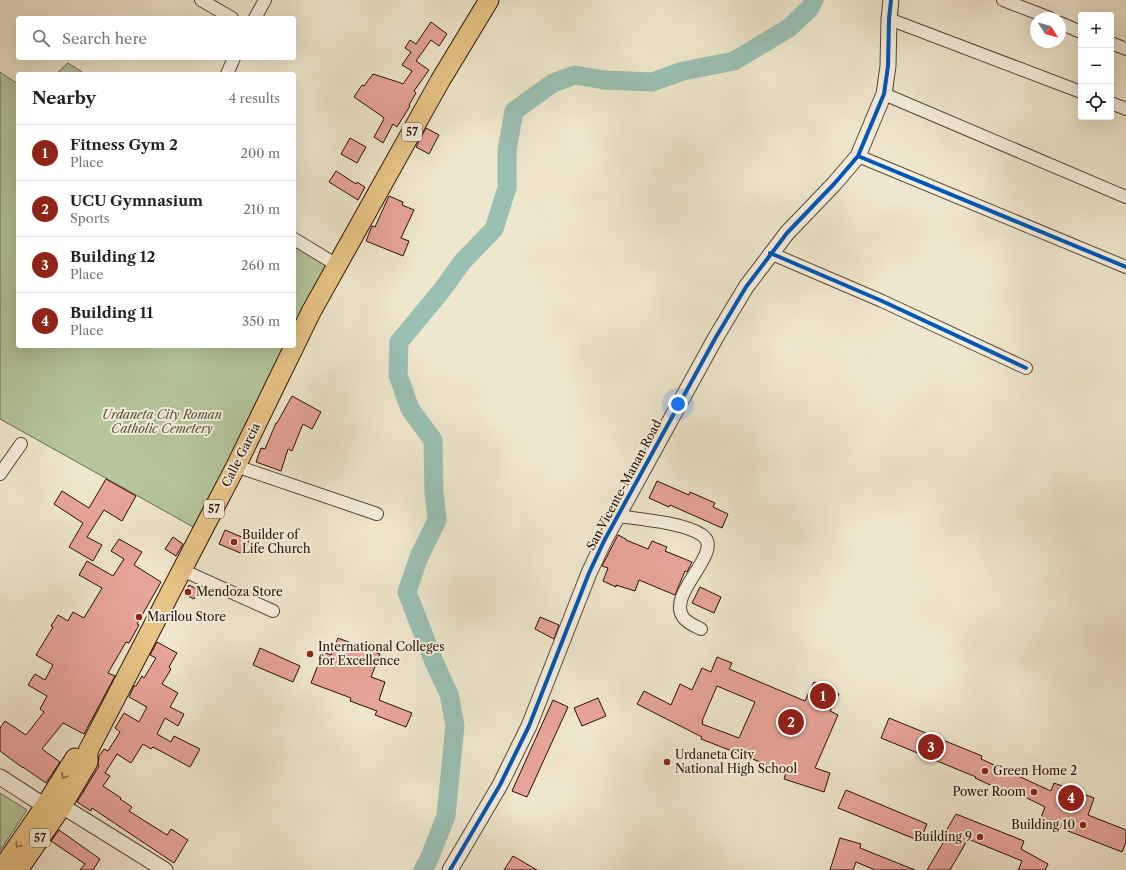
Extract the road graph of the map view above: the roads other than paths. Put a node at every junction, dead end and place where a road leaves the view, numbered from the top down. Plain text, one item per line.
1 (200, 0) edge
2 (265, 0) edge
3 (489, 0) edge
4 (891, 0) edge
5 (1003, 0) edge
6 (1034, 12) edge
7 (228, 16) edge
8 (256, 16) edge
9 (889, 19) junction
10 (1066, 25) edge
11 (1078, 31) edge
12 (1114, 44) edge
13 (1126, 49) edge
14 (233, 60) edge
15 (228, 72) edge
16 (1078, 91) edge
17 (884, 94) junction
18 (1114, 104) edge
19 (1126, 109) edge
20 (858, 156) junction
21 (1126, 197) edge
22 (296, 240) edge
23 (770, 253) junction
24 (337, 265) junction
25 (1126, 267) edge
26 (296, 343) edge
27 (293, 348) edge
28 (1026, 368) dead end
29 (21, 444) dead end
30 (236, 466) junction
31 (0, 474) edge
32 (377, 514) dead end
33 (618, 516) junction
34 (182, 570) junction
35 (274, 611) dead end
36 (701, 629) dead end
37 (0, 777) edge
38 (53, 806) junction
39 (11, 868) edge
40 (165, 870) edge
41 (450, 870) edge

1 - 7 street
2 - 8 street
3 - 24 main road, 57
4 - 9 street, San Vicente-Manan Road
5 - 6 street
9 - 16 street
9 - 17 street, San Vicente-Manan Road
10 - 11 street
12 - 13 street
14 - 15 street
17 - 20 street, San Vicente-Manan Road
17 - 21 street
18 - 19 street
20 - 23 street, San Vicente-Manan Road
20 - 25 street
22 - 24 street
23 - 28 street
23 - 33 street, San Vicente-Manan Road
24 - 26 main road, Calle Garcia / 57
27 - 30 main road, Calle Garcia / 57
29 - 31 street
30 - 32 street
30 - 34 main road, Calle Garcia / 57
33 - 36 street
33 - 41 street, San Vicente-Manan Road
34 - 35 street
34 - 38 main road, Calle Garcia / 57
37 - 38 street
38 - 39 main road, 57
38 - 40 street

